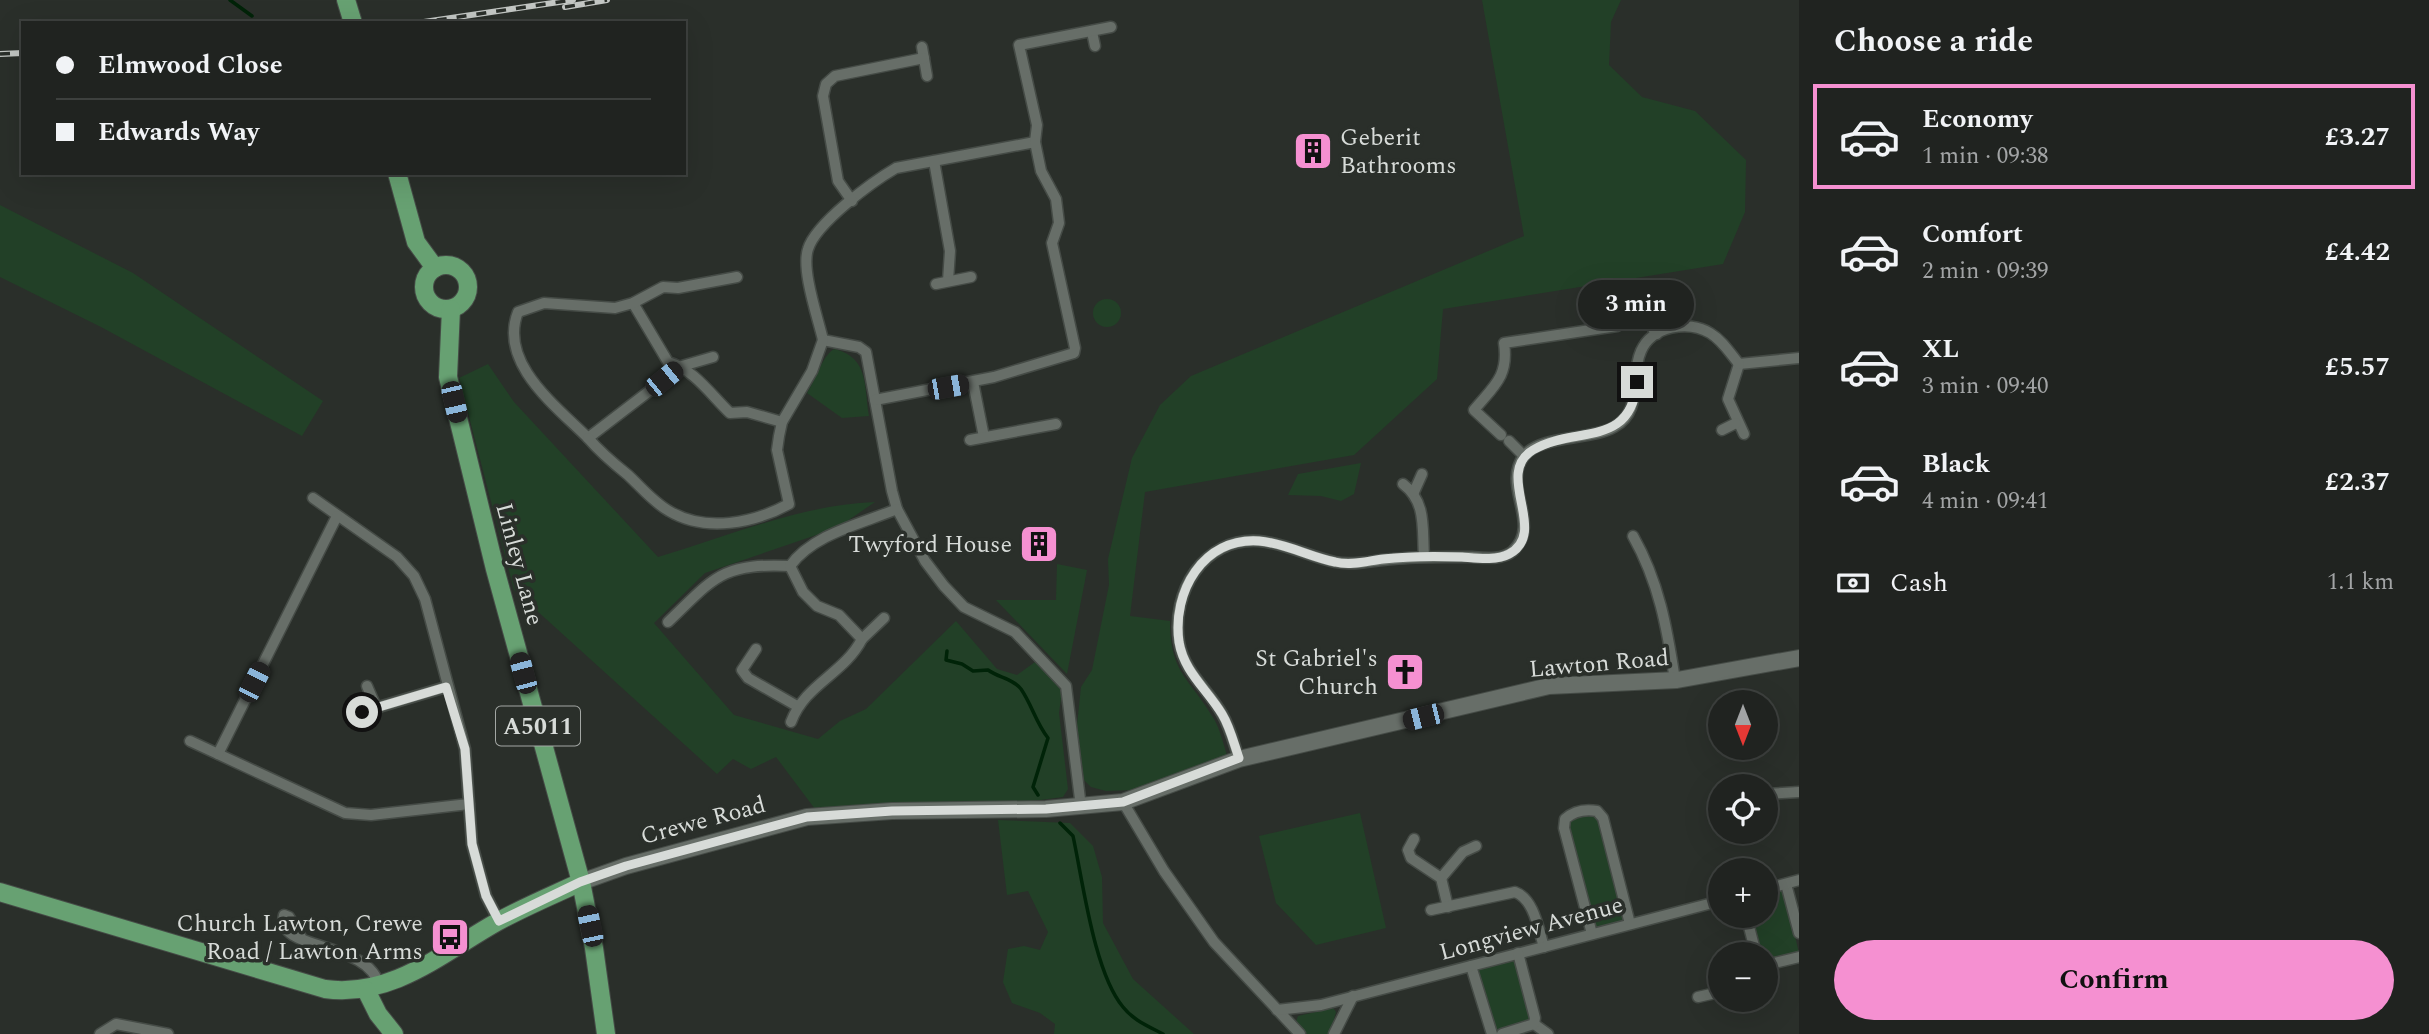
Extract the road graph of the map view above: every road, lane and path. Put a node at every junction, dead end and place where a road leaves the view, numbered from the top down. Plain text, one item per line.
1 (346, 0) edge
2 (352, 21) edge
3 (1111, 27) dead end
4 (1092, 32) junction
5 (1095, 46) dead end
6 (927, 76) dead end
7 (1035, 142) junction
8 (934, 161) junction
9 (398, 175) edge
10 (852, 201) junction
11 (435, 268) junction
12 (737, 277) dead end
13 (971, 277) dead end
14 (948, 281) junction
15 (936, 284) dead end
16 (633, 303) junction
17 (451, 309) junction
18 (1657, 334) junction
19 (823, 340) junction
20 (1073, 353) junction
21 (713, 357) dead end
22 (1085, 358) dead end
23 (1799, 358) edge
24 (1739, 364) junction
25 (682, 366) junction
26 (973, 382) junction
27 (875, 400) junction
28 (782, 422) junction
29 (1736, 423) junction
30 (1056, 424) dead end
31 (1721, 430) dead end
32 (1744, 435) dead end
33 (984, 437) junction
34 (587, 438) junction
35 (970, 440) dead end
36 (1524, 456) junction
37 (1422, 474) dead end
38 (1404, 484) dead end
39 (1414, 492) junction
40 (313, 498) dead end
41 (801, 500) dead end
42 (789, 503) junction
43 (897, 509) junction
44 (337, 516) junction
45 (1633, 536) dead end
46 (1424, 556) junction
47 (790, 566) junction
48 (884, 618) dead end
49 (668, 622) dead end
50 (862, 639) junction
51 (756, 649) dead end
52 (1799, 657) edge
53 (1675, 680) junction
54 (367, 686) dead end
55 (446, 687) junction
56 (797, 706) junction
57 (376, 708) junction
58 (362, 712) dead end
59 (791, 722) dead end
60 (190, 741) dead end
61 (218, 754) junction
62 (1239, 758) junction
63 (1799, 792) edge
64 (1778, 793) edge
65 (1123, 802) junction
66 (469, 804) junction
67 (1081, 807) junction
68 (1414, 839) dead end
69 (1476, 846) dead end
70 (1441, 878) junction
71 (1799, 880) edge
72 (580, 882) junction
73 (1786, 884) junction
74 (1778, 886) edge
75 (0, 892) edge
76 (1708, 904) edge
77 (1448, 907) junction
78 (1431, 910) dead end
79 (499, 921) junction
80 (1630, 924) junction
81 (1799, 933) edge
82 (1591, 934) junction
83 (302, 939) dead end
84 (1544, 947) junction
85 (1518, 953) junction
86 (1799, 957) edge
87 (1778, 962) edge
88 (1471, 966) junction
89 (372, 988) junction
90 (1708, 995) edge
91 (1353, 996) junction
92 (1699, 997) dead end
93 (1277, 1010) junction
94 (1534, 1024) junction
95 (388, 1032) edge
96 (100, 1034) edge
97 (168, 1034) edge
98 (606, 1034) edge
99 (1300, 1034) edge
100 (1334, 1034) edge
101 (1492, 1034) edge
102 (1502, 1034) edge
103 (1548, 1034) edge

1 - 2 main road
3 - 4 street
4 - 5 street
4 - 7 street
6 - 10 street
7 - 8 street
7 - 20 street
8 - 10 street
8 - 14 street
9 - 11 main road
10 - 19 street
11 - 17 main road
11 - 17 main road
12 - 16 street
13 - 14 street
14 - 15 street
16 - 25 street
16 - 34 street
17 - 72 main road, Linley Lane / A5011
18 - 24 street
18 - 36 street
18 - 36 street
19 - 27 street
19 - 28 street
20 - 22 street
20 - 26 street
21 - 25 street
23 - 24 street
24 - 29 street
25 - 28 street
25 - 34 street
26 - 27 street
26 - 33 street
27 - 43 street
28 - 42 street
29 - 31 street
29 - 32 street
30 - 33 street
33 - 35 street
34 - 42 street
36 - 46 street
37 - 39 street
38 - 39 street
39 - 46 street
40 - 44 street
41 - 42 street
43 - 47 street
43 - 67 street
44 - 55 street
44 - 61 street
45 - 53 street
46 - 62 street
47 - 49 street
47 - 50 street
48 - 50 street
50 - 56 street
51 - 56 street
52 - 53 main road, Lawton Road
53 - 62 main road, Lawton Road
54 - 57 street
55 - 57 street
55 - 66 street
56 - 59 street
57 - 58 street
60 - 61 street
61 - 66 street
62 - 65 main road, Lawton Road
63 - 64 street
65 - 67 main road, Lawton Road
65 - 93 street
66 - 79 street
67 - 72 main road, Crewe Road
68 - 70 street
69 - 70 street
70 - 77 street
71 - 73 street
72 - 79 main road, Crewe Road
72 - 98 main road, Linley Lane
73 - 74 street
73 - 81 street
75 - 89 main road
76 - 80 street, Longview Avenue
77 - 78 street
77 - 84 street
79 - 89 main road, Crewe Road
80 - 82 street, Longview Avenue
80 - 82 street
82 - 84 street, Longview Avenue
83 - 89 street
84 - 85 street, Longview Avenue
85 - 88 street, Longview Avenue
85 - 94 street
86 - 87 street
88 - 91 street, Longview Avenue
88 - 101 street
89 - 95 main road
90 - 92 street
91 - 93 street, Longview Avenue
91 - 100 street
93 - 99 street
94 - 102 street
94 - 103 street
96 - 97 street

